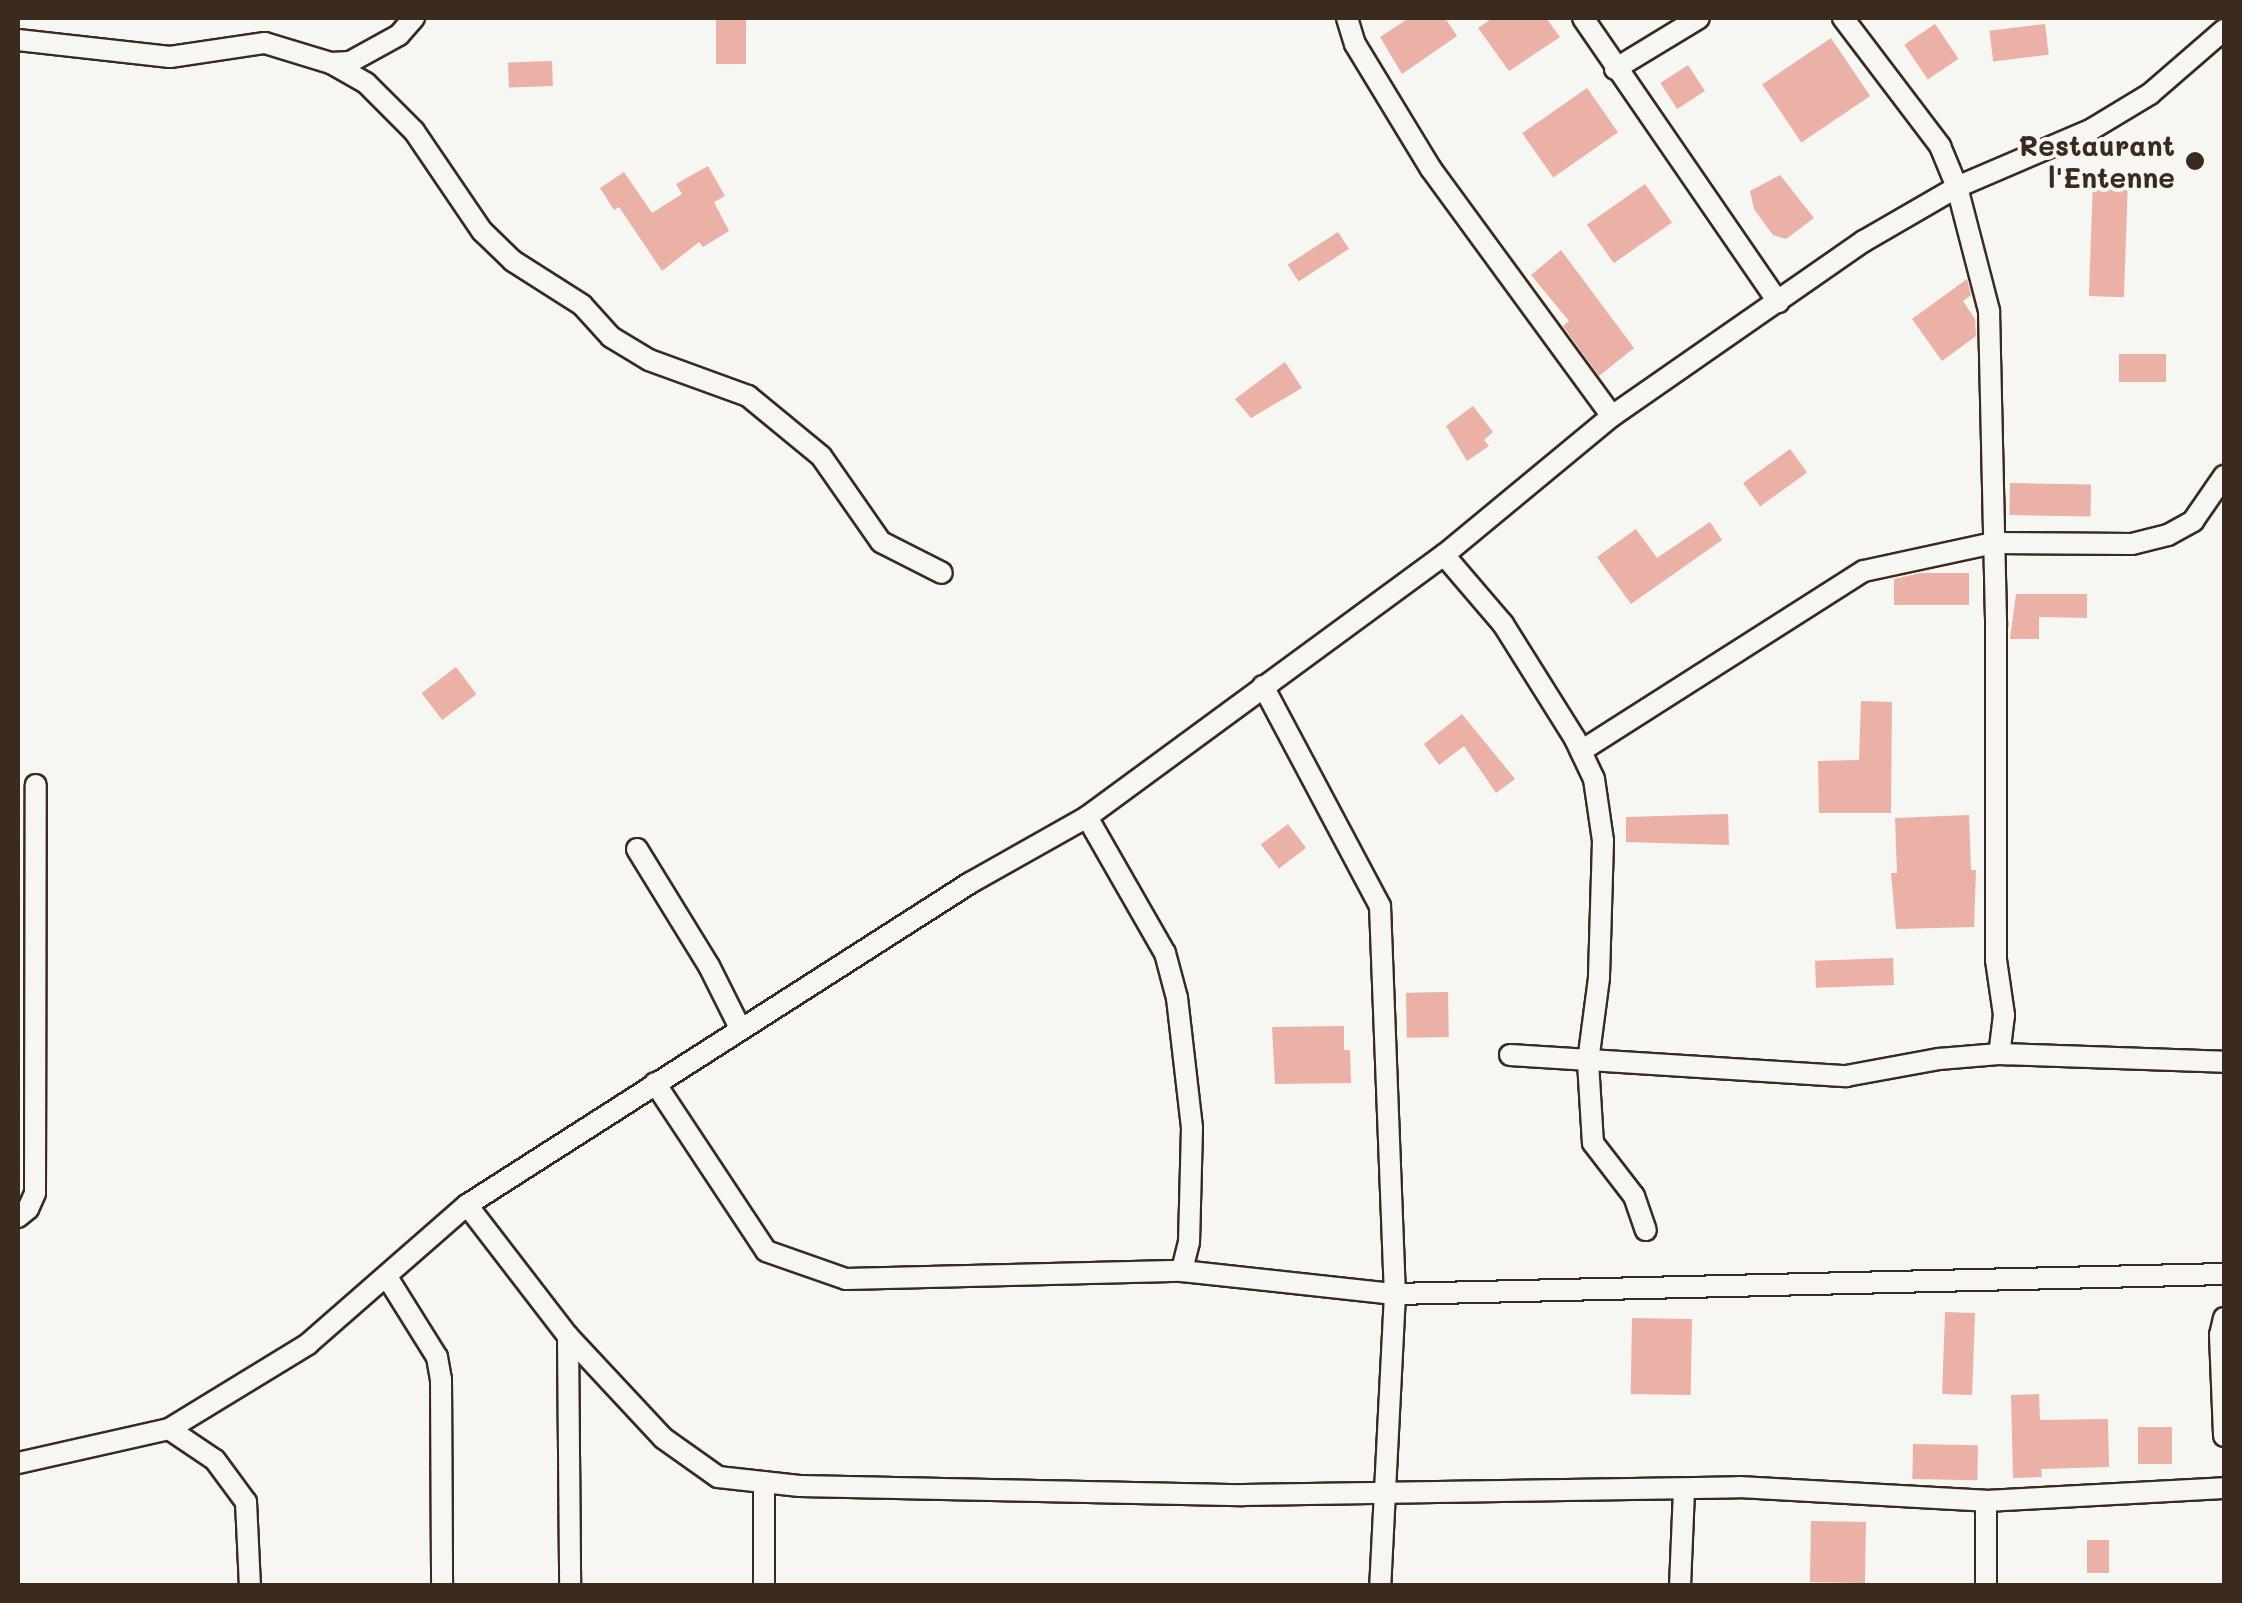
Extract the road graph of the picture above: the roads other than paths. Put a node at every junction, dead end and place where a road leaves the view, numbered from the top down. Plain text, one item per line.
1 (414, 18) edge
2 (1347, 18) edge
3 (1583, 18) edge
4 (1699, 18) edge
5 (1843, 18) edge
6 (2224, 30) edge
7 (18, 40) edge
8 (332, 62) junction
9 (1615, 69) junction
10 (1957, 188) junction
11 (1778, 302) junction
12 (1612, 416) junction
13 (2224, 476) edge
14 (1994, 543) junction
15 (1444, 555) junction
16 (942, 572) dead end
17 (1263, 686) junction
18 (1581, 751) junction
19 (36, 785) dead end
20 (1087, 818) junction
21 (637, 849) dead end
22 (740, 1028) junction
23 (1510, 1054) dead end
24 (1999, 1054) junction
25 (1588, 1062) junction
26 (2224, 1062) edge
27 (654, 1083) junction
28 (467, 1205) junction
29 (18, 1217) edge
30 (1646, 1230) dead end
31 (1182, 1270) junction
32 (2224, 1274) edge
33 (387, 1277) junction
34 (1395, 1294) junction
35 (2224, 1318) edge
36 (568, 1336) junction
37 (170, 1428) junction
38 (2224, 1436) edge
39 (18, 1463) edge
40 (764, 1482) junction
41 (2224, 1488) edge
42 (1684, 1491) junction
43 (1384, 1494) junction
44 (1986, 1501) junction
45 (250, 1586) edge
46 (442, 1586) edge
47 (570, 1586) edge
48 (764, 1586) edge
49 (1380, 1586) edge
50 (1680, 1586) edge
51 (1986, 1586) edge

1 - 8 street
2 - 12 street
3 - 9 street
4 - 9 street
5 - 10 street
6 - 10 street
7 - 8 street
8 - 16 street
9 - 11 street
10 - 11 street
10 - 14 street
11 - 12 street
12 - 15 street
13 - 14 street
14 - 18 street
14 - 24 street
15 - 17 street
15 - 18 street
17 - 20 street
17 - 34 street
18 - 25 street
19 - 29 street
20 - 22 street
20 - 31 street
21 - 22 street
22 - 27 street
23 - 25 street
24 - 25 street
24 - 26 street
25 - 30 street
27 - 28 street
27 - 31 street
28 - 33 street
28 - 36 street
31 - 34 street
32 - 34 street
33 - 37 street
33 - 46 street
34 - 43 street
35 - 38 street
36 - 40 street
36 - 47 street
37 - 39 street
37 - 45 street
40 - 43 street
40 - 48 street
41 - 44 street
42 - 43 street
42 - 44 street
42 - 50 street
43 - 49 street
44 - 51 street

